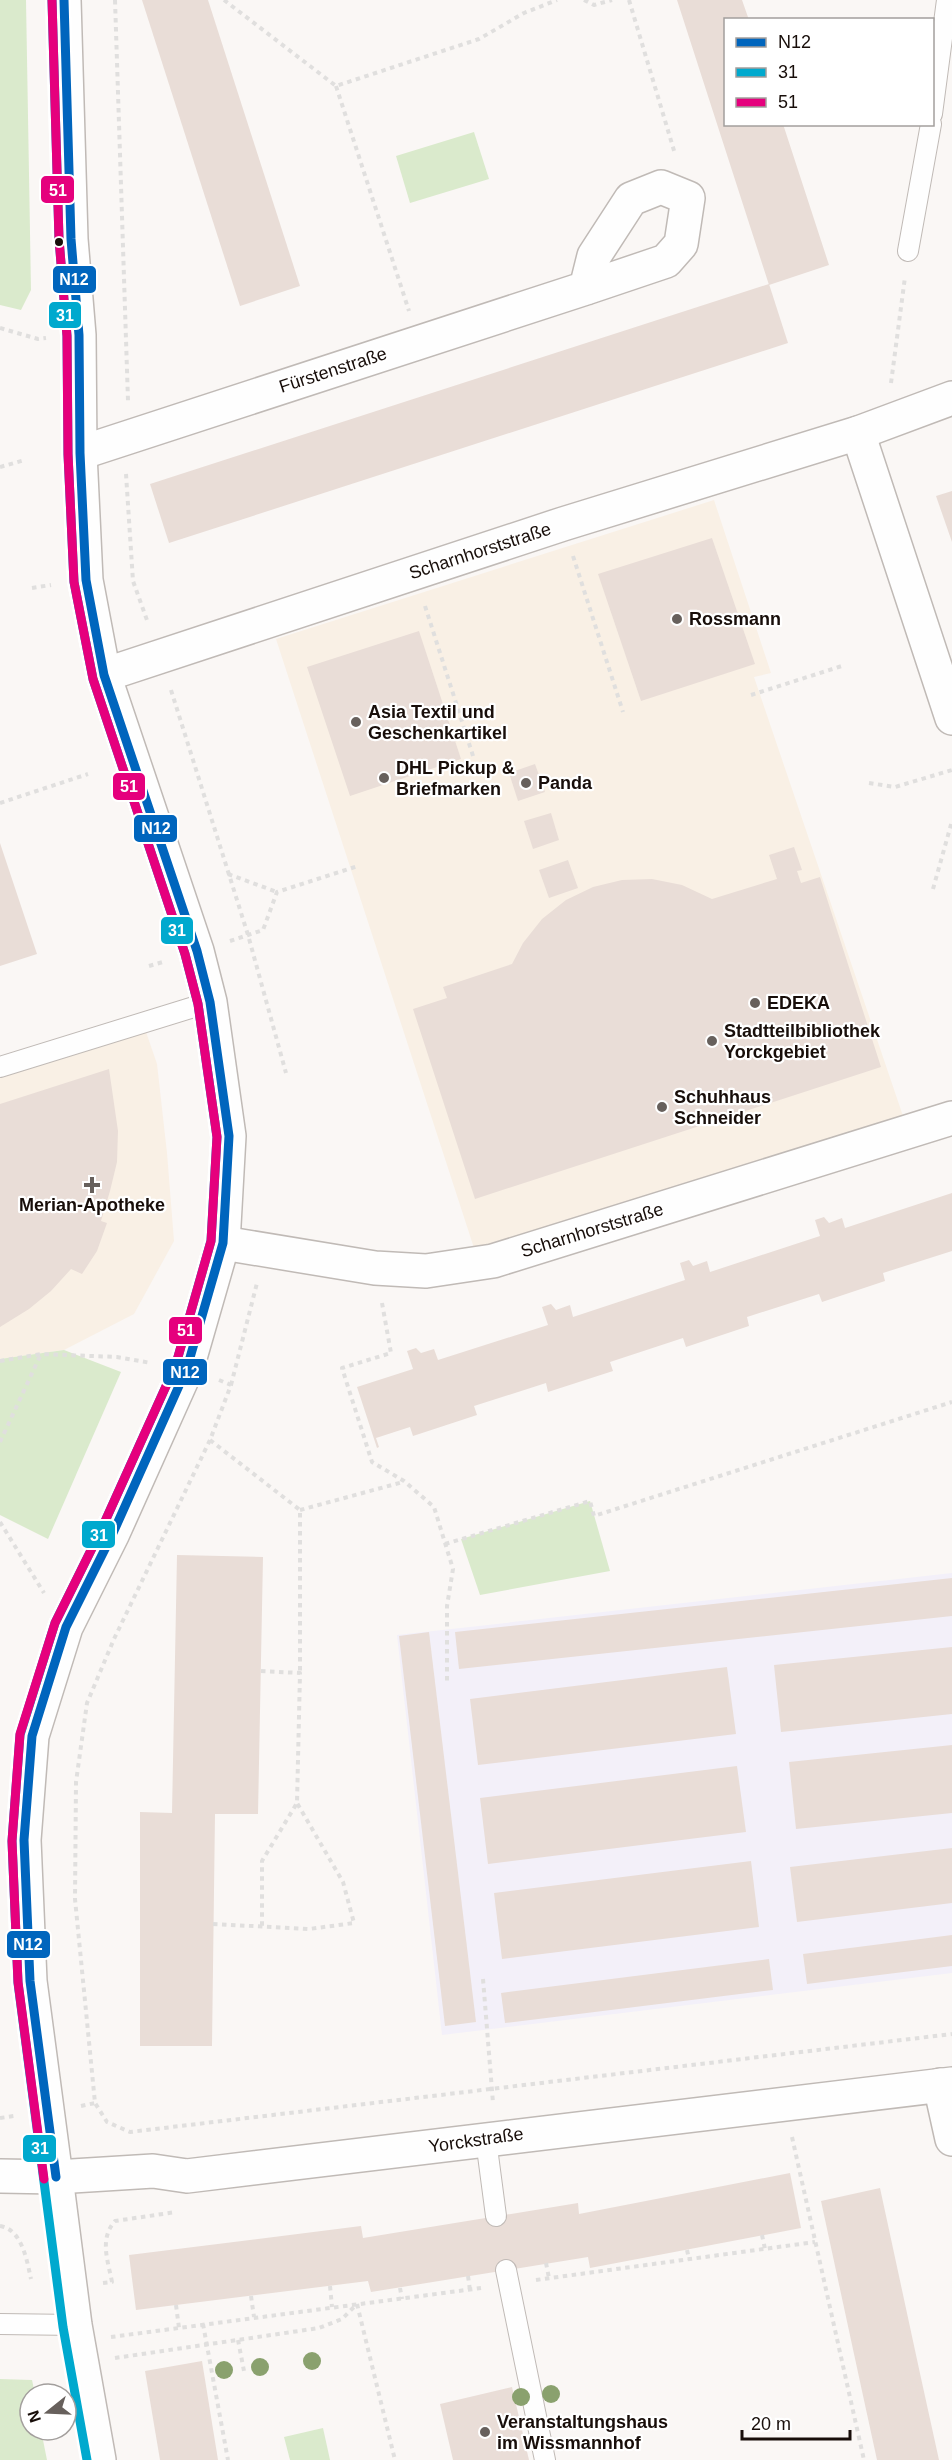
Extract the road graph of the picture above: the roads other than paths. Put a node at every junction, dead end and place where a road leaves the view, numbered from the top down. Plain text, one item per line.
1 (64, 0) edge
2 (947, 0) edge
3 (934, 106) edge
4 (931, 126) edge
5 (908, 251) road end
6 (586, 288) junction
7 (952, 398) edge
8 (872, 427) junction
9 (80, 453) junction
10 (104, 675) junction
11 (952, 718) edge
12 (210, 1002) junction
13 (0, 1068) edge
14 (952, 1118) edge
15 (223, 1243) junction
16 (946, 2084) edge
17 (491, 2139) junction
18 (952, 2139) edge
19 (0, 2176) edge
20 (56, 2176) junction
21 (496, 2216) dead end
22 (507, 2277) road end
23 (0, 2324) edge
24 (75, 2325) junction
25 (99, 2460) edge
26 (545, 2460) edge

1 - 9 street
2 - 3 lane
4 - 5 lane
6 - 6 street, Fürstenstraße
6 - 9 street, Fürstenstraße
7 - 8 street, Scharnhorststraße
8 - 10 street, Scharnhorststraße
8 - 11 street
9 - 10 street
10 - 12 street
12 - 13 lane
12 - 15 street
14 - 15 street, Scharnhorststraße
15 - 20 street
16 - 17 street, Yorckstraße
16 - 18 street
17 - 20 street, Yorckstraße
17 - 21 lane
19 - 20 street, Yorckstraße
20 - 24 street
22 - 26 lane
23 - 24 lane
24 - 25 street

